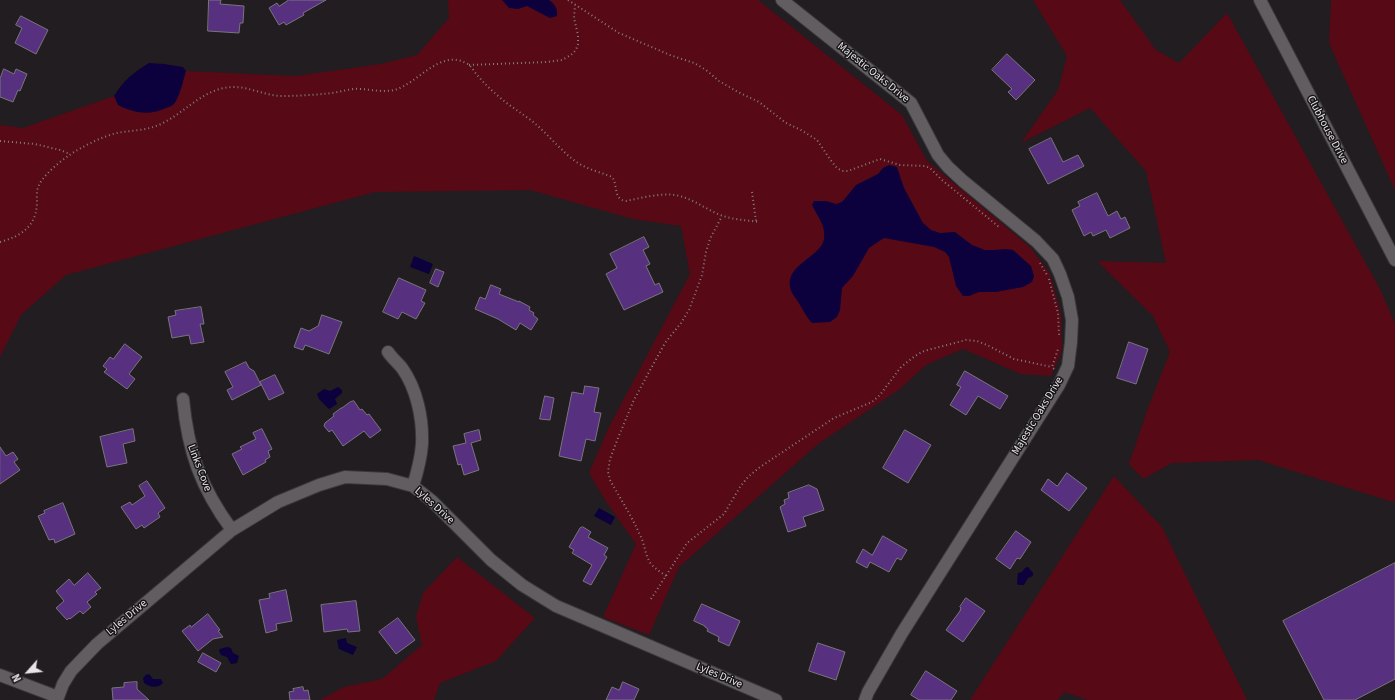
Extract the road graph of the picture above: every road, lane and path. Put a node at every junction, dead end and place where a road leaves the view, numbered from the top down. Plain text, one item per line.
1 (568, 0) edge
2 (782, 0) edge
3 (1260, 0) edge
4 (575, 4) junction
5 (468, 65) junction
6 (0, 141) edge
7 (70, 154) junction
8 (752, 192) dead end
9 (722, 216) junction
10 (756, 221) junction
11 (760, 222) dead end
12 (1002, 229) dead end
13 (0, 242) edge
14 (1395, 260) edge
15 (1039, 262) dead end
16 (1059, 341) dead end
17 (1059, 347) dead end
18 (388, 352) dead end
19 (1052, 367) junction
20 (1063, 375) junction
21 (183, 400) dead end
22 (413, 486) junction
23 (232, 530) junction
24 (666, 576) junction
25 (651, 599) dead end
26 (0, 675) edge
27 (58, 698) edge
28 (776, 700) edge
29 (865, 700) edge

1 - 4 path
2 - 20 street, Majestic Oaks Drive
3 - 14 street, Clubhouse Drive
4 - 5 path
4 - 12 path
5 - 7 path
5 - 9 path
6 - 7 path
7 - 13 path
8 - 10 path
9 - 10 path
9 - 24 path
10 - 11 path
15 - 16 path
17 - 19 path
18 - 22 street
19 - 20 path
19 - 24 path
20 - 29 street, Majestic Oaks Drive
21 - 23 street, Links Cove
22 - 23 street, Lyles Drive
22 - 28 street, Lyles Drive
23 - 27 street, Lyles Drive
24 - 25 path
26 - 27 street

